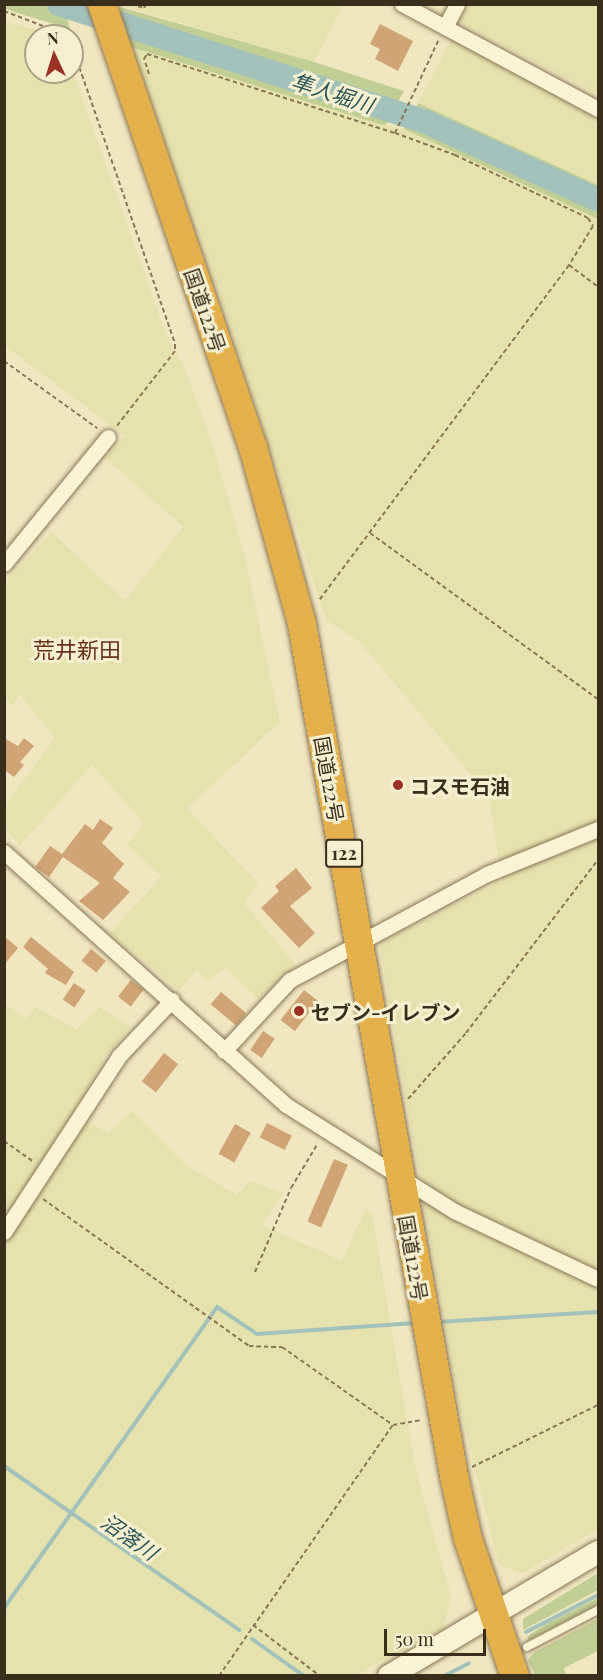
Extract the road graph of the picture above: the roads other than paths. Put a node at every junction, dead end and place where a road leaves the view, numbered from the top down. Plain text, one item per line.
1 (82, 4) edge
2 (102, 4) edge
3 (402, 4) edge
4 (456, 4) edge
5 (445, 27) junction
6 (87, 42) edge
7 (598, 109) edge
8 (108, 437) road end
9 (4, 564) edge
10 (598, 829) edge
11 (4, 852) edge
12 (350, 948) junction
13 (172, 1000) junction
14 (224, 1051) junction
15 (390, 1173) junction
16 (4, 1232) edge
17 (598, 1279) edge
18 (598, 1552) edge
19 (598, 1610) edge
20 (484, 1620) junction
21 (527, 1647) dead end
22 (389, 1676) edge
23 (494, 1676) edge
24 (515, 1676) edge

1 - 6 highway, 国道122号 / 122
2 - 6 highway, 国道122号 / 122
3 - 5 street
4 - 5 street
5 - 7 street
6 - 12 highway, 国道122号 / 122
6 - 12 highway, 国道122号 / 122
8 - 9 street
10 - 12 street
11 - 13 street
12 - 14 street
12 - 15 highway, 国道122号 / 122
12 - 15 highway, 国道122号 / 122
13 - 14 street
13 - 16 street
14 - 15 street
15 - 17 street
15 - 20 highway, 国道122号 / 122
15 - 20 highway, 国道122号 / 122
18 - 20 street
19 - 21 lane
20 - 22 street
20 - 23 highway, 国道122号 / 122
20 - 24 highway, 国道122号 / 122

